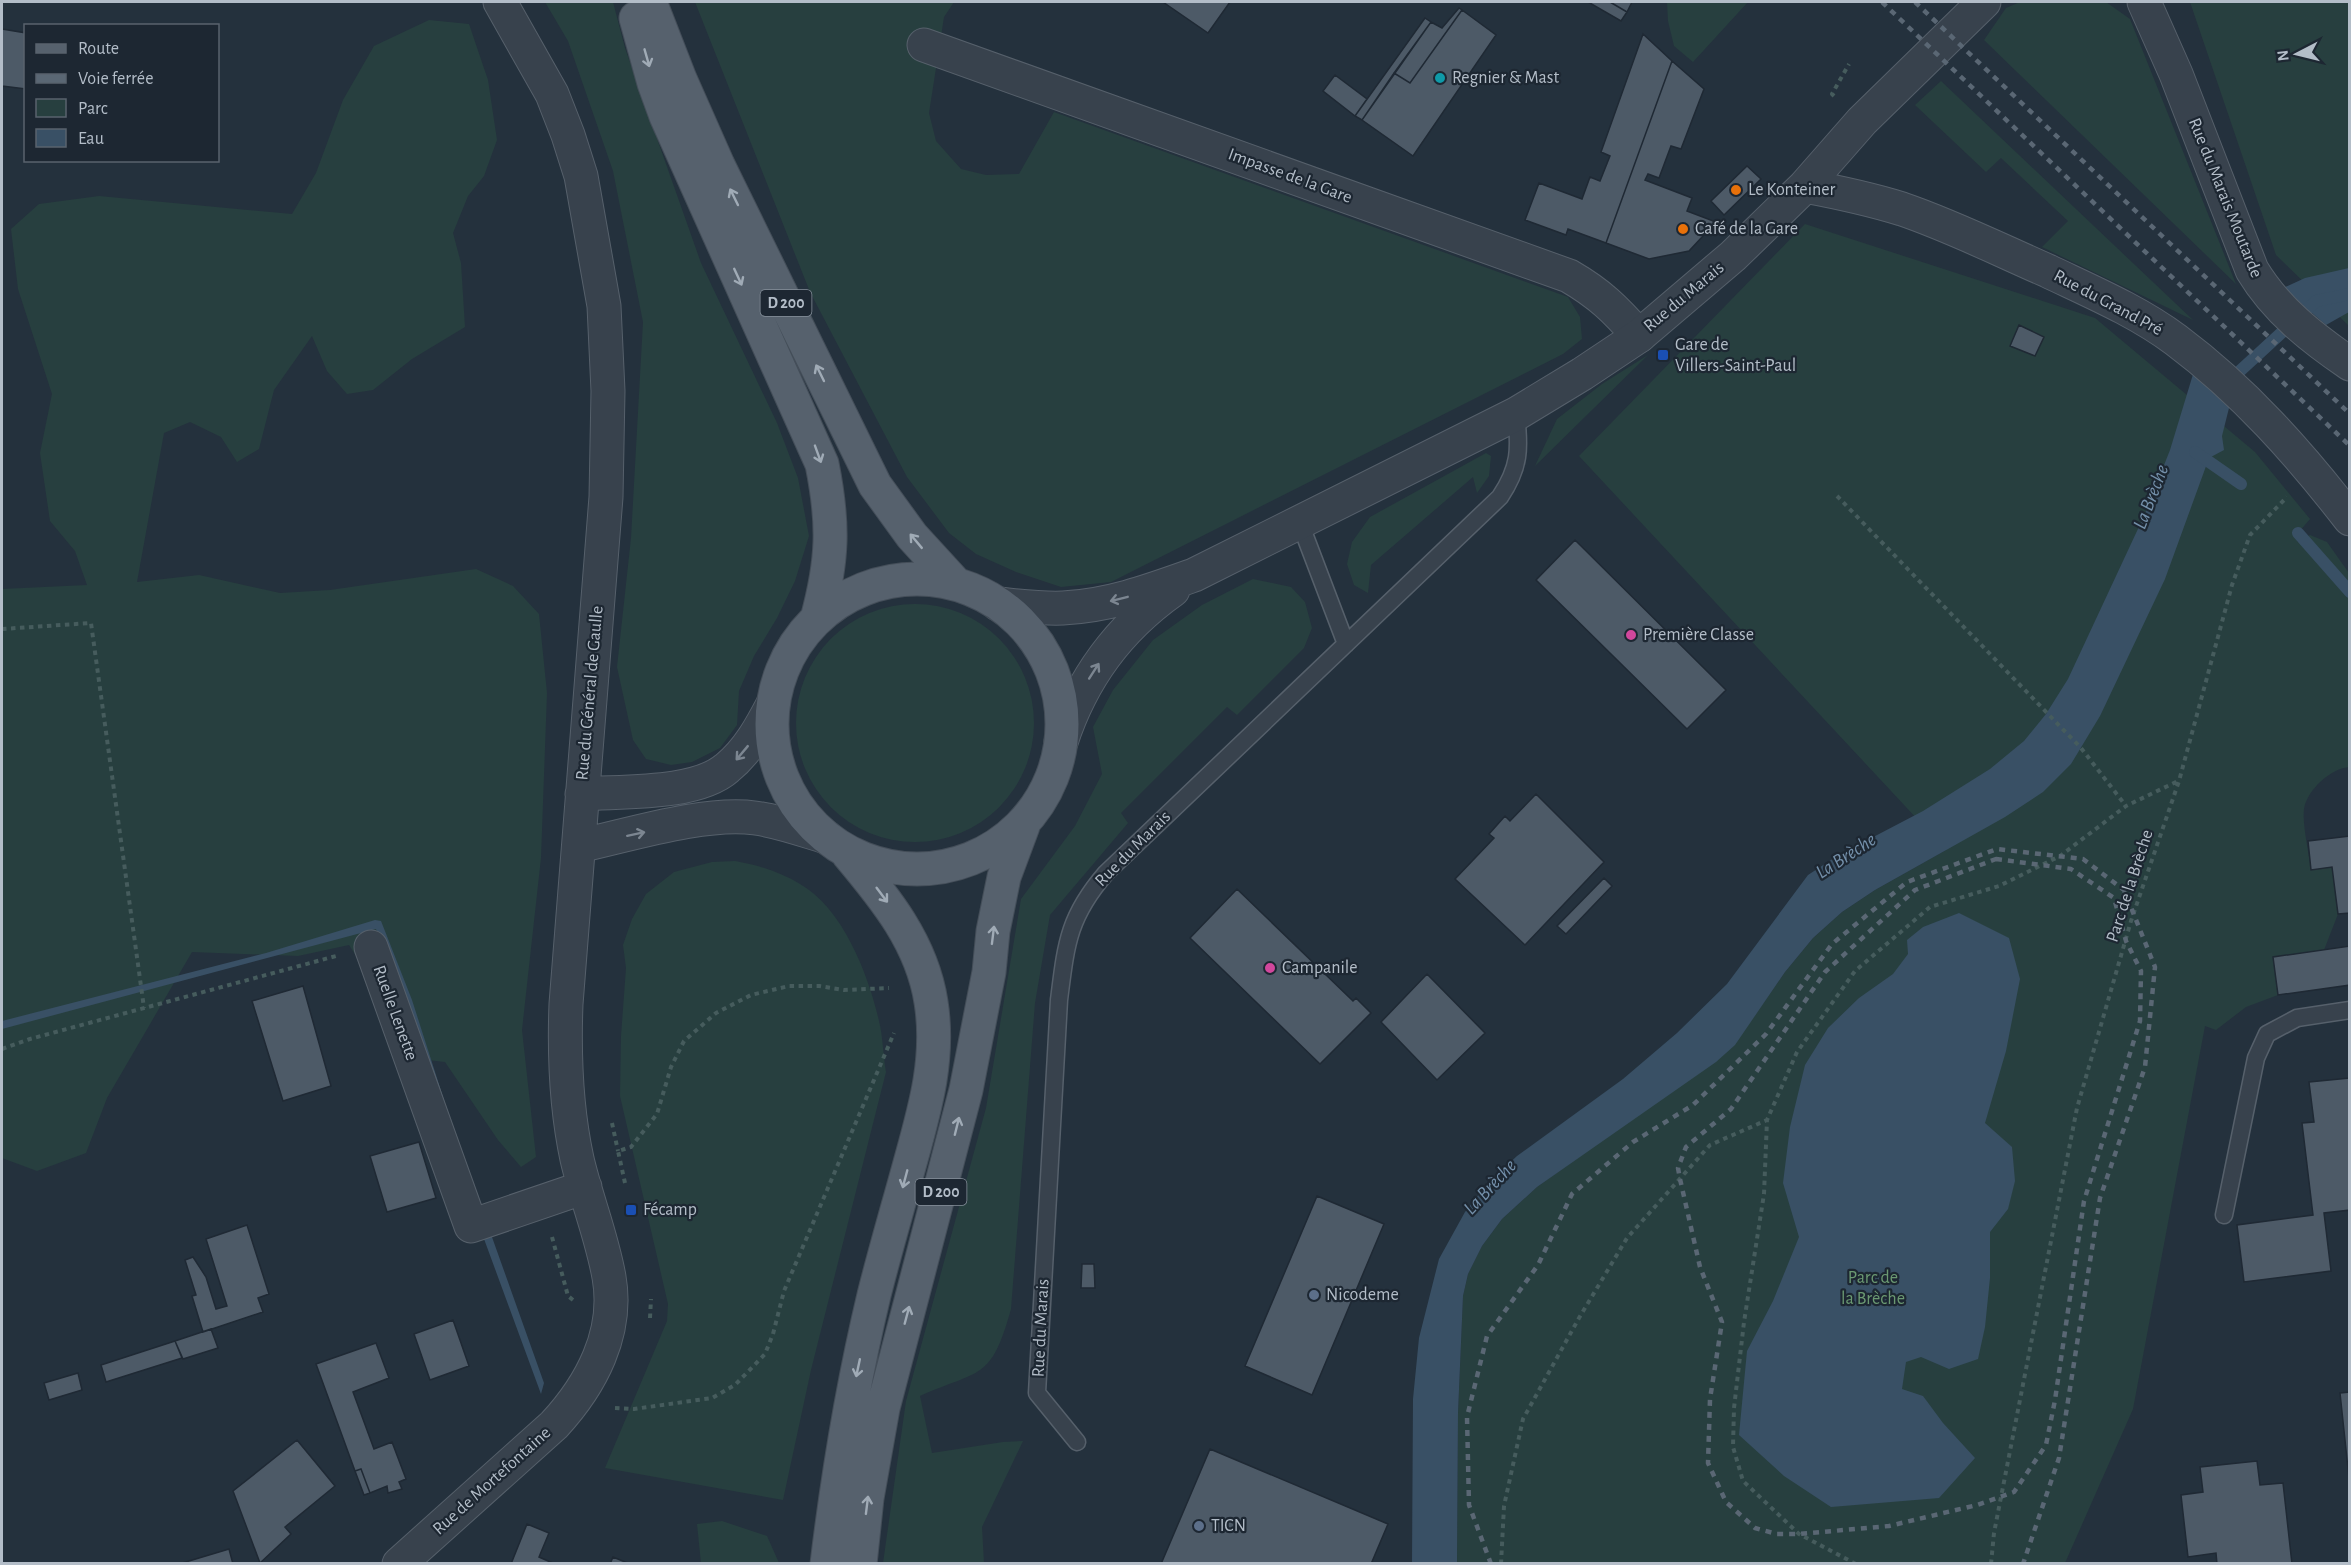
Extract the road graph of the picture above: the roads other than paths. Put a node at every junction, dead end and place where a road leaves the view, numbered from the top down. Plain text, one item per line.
1 (500, 2) edge
2 (632, 2) edge
3 (650, 2) edge
4 (1984, 2) edge
5 (2144, 2) edge
6 (924, 45) dead end
7 (1804, 186) junction
8 (1639, 336) junction
9 (2349, 364) edge
10 (1516, 414) junction
11 (2349, 519) edge
12 (1300, 523) junction
13 (1194, 575) junction
14 (956, 584) junction
15 (998, 604) junction
16 (817, 619) junction
17 (1346, 644) junction
18 (773, 704) junction
19 (1061, 742) junction
20 (582, 794) junction
21 (1025, 821) junction
22 (835, 844) junction
23 (579, 846) junction
24 (371, 947) road end
25 (2349, 1010) edge
26 (585, 1187) junction
27 (2224, 1215) dead end
28 (580, 1394) joint
29 (1077, 1442) dead end
30 (399, 1563) edge
31 (827, 1563) edge
32 (860, 1563) edge

1 - 20 street, Rue du Général de Gaulle
2 -> 16 main road, D 200
14 -> 3 main road, D 200
4 - 7 street, Rue du Marais
5 - 9 street, Rue du Marais Moutarde
6 - 8 street, Impasse de la Gare
7 - 8 street, Rue du Marais
7 - 11 street, Rue du Grand Pré
8 - 10 street, Rue du Marais
10 - 12 street, Rue du Marais
10 - 17 lane, Rue du Marais
12 - 13 street, Rue du Marais
12 - 17 lane
13 -> 15 street, Rue du Marais
19 -> 13 street, Rue du Marais
14 - 15 main road
14 - 16 main road
15 - 19 main road
16 - 18 main road
17 - 29 lane, Rue du Marais
18 -> 20 street
18 - 22 main road
19 - 21 main road
20 - 23 street, Rue du Général de Gaulle
21 - 22 main road
32 -> 21 main road, D 200
23 -> 22 street
22 -> 31 main road, D 200
23 - 26 street, Rue du Général de Gaulle
24 - 26 street, Ruelle Lenette
25 - 27 lane
26 - 28 street, Rue du Général de Gaulle
28 - 30 street, Rue de Mortefontaine

